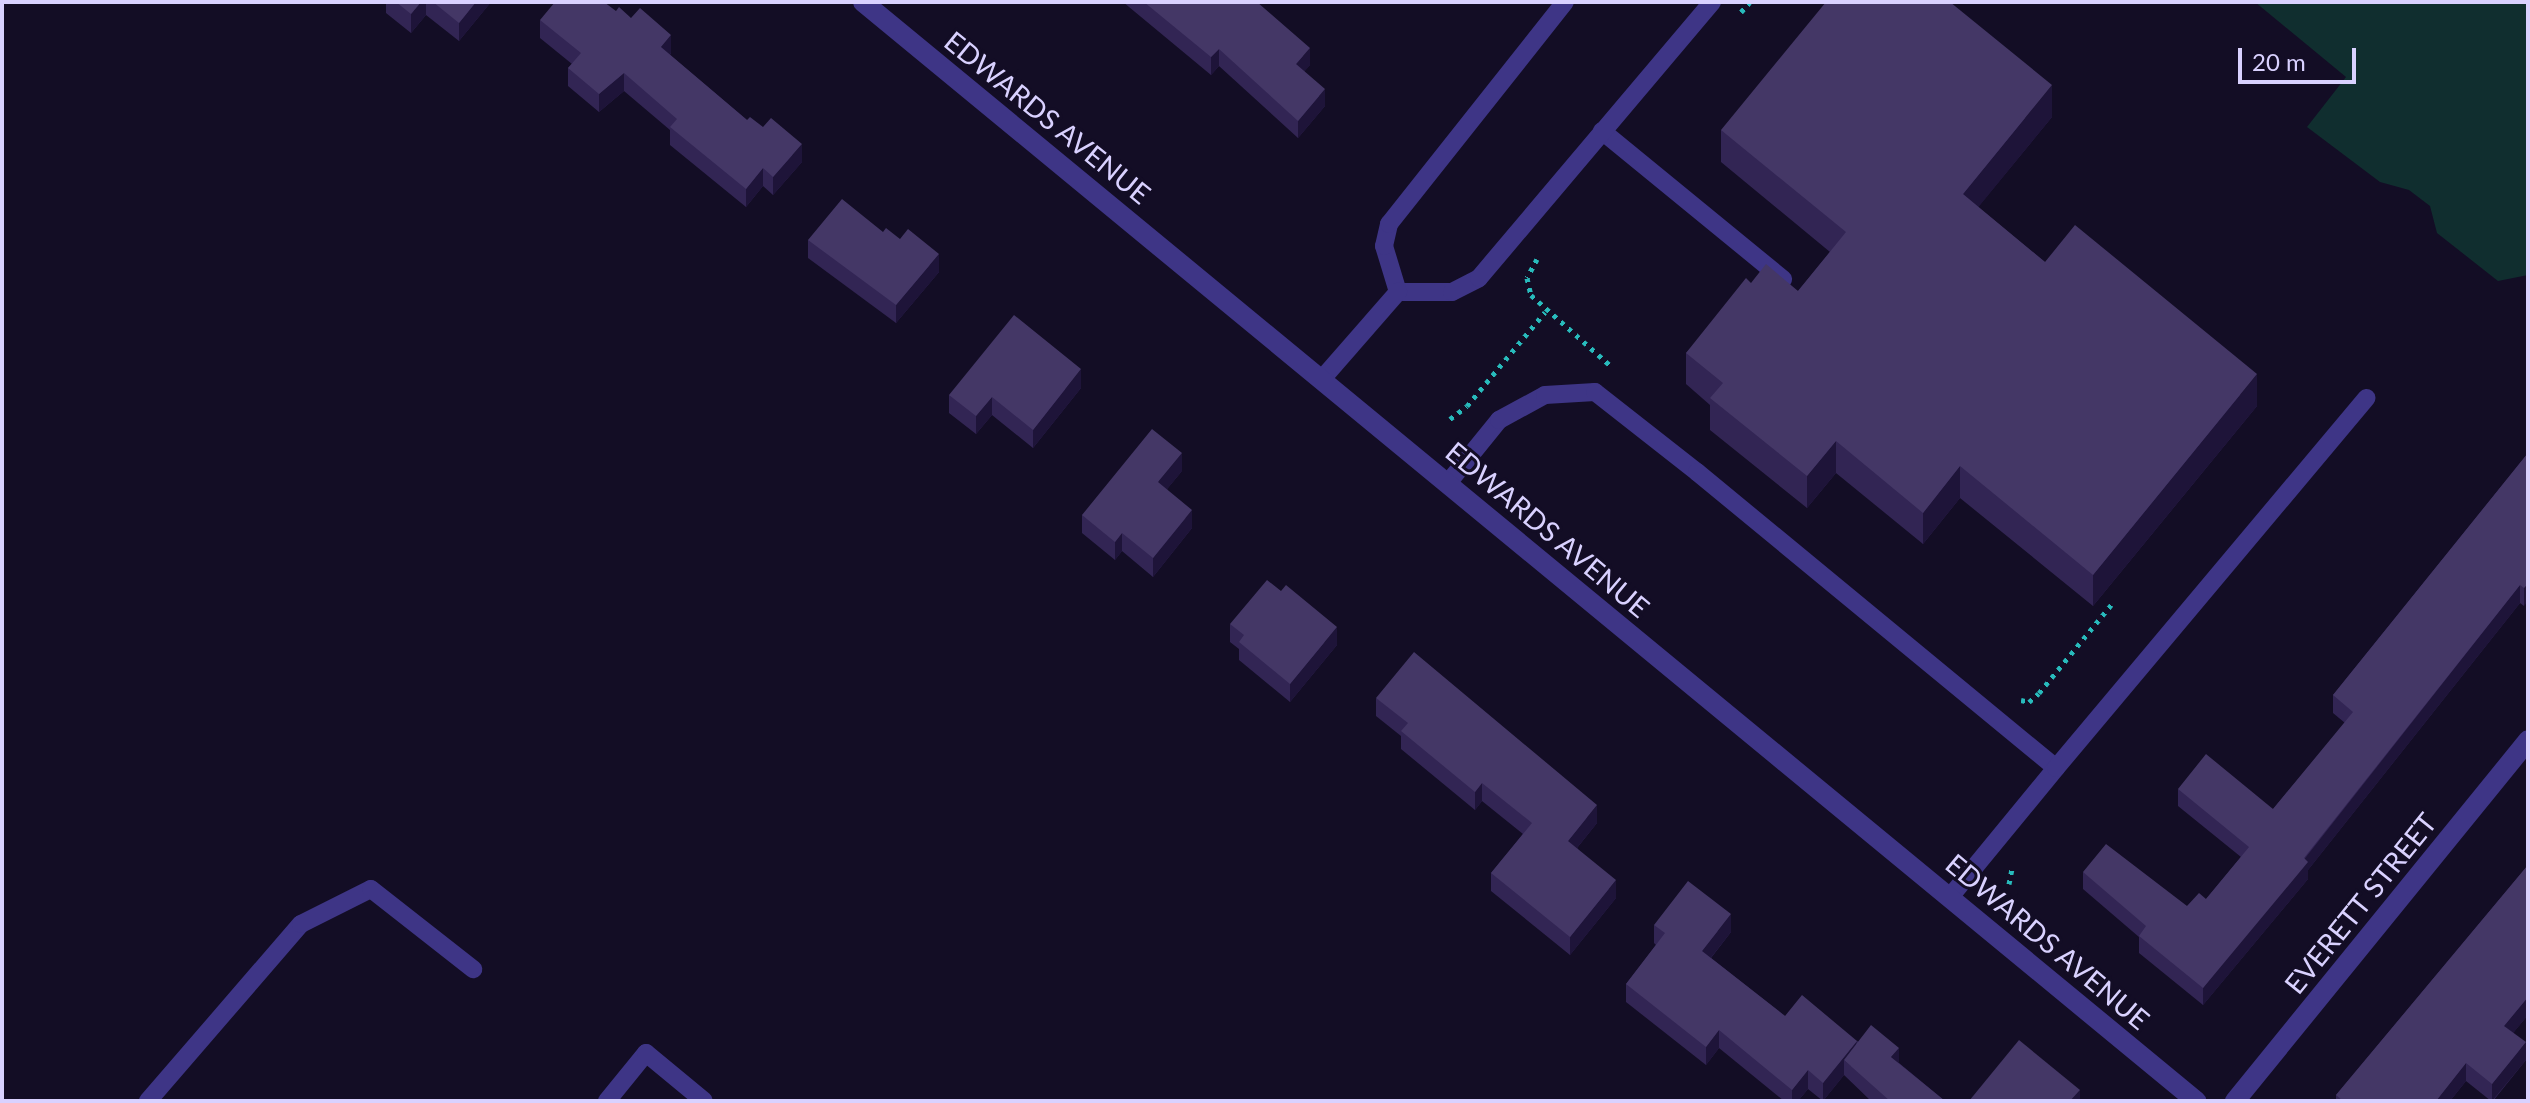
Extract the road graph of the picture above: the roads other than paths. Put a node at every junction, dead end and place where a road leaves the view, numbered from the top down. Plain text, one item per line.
1 (863, 2) edge
2 (1565, 2) edge
3 (1712, 2) edge
4 (1602, 131) junction
5 (1398, 292) junction
6 (1799, 293) edge
7 (1322, 379) junction
8 (2366, 398) dead end
9 (1448, 483) junction
10 (2528, 740) edge
11 (2056, 768) junction
12 (1950, 897) junction
13 (473, 969) dead end
14 (148, 1101) edge
15 (607, 1101) edge
16 (704, 1101) edge
17 (2196, 1101) edge
18 (2235, 1101) edge

1 - 7 street, EDWARDS AVENUE
2 - 5 lane
3 - 4 lane
4 - 5 lane
4 - 6 lane
5 - 7 lane
7 - 9 street, EDWARDS AVENUE
8 - 11 lane
9 - 11 lane
9 - 12 street, EDWARDS AVENUE
10 - 18 street, EVERETT STREET
11 - 12 lane
12 - 17 street, EDWARDS AVENUE
13 - 14 lane
15 - 16 lane

